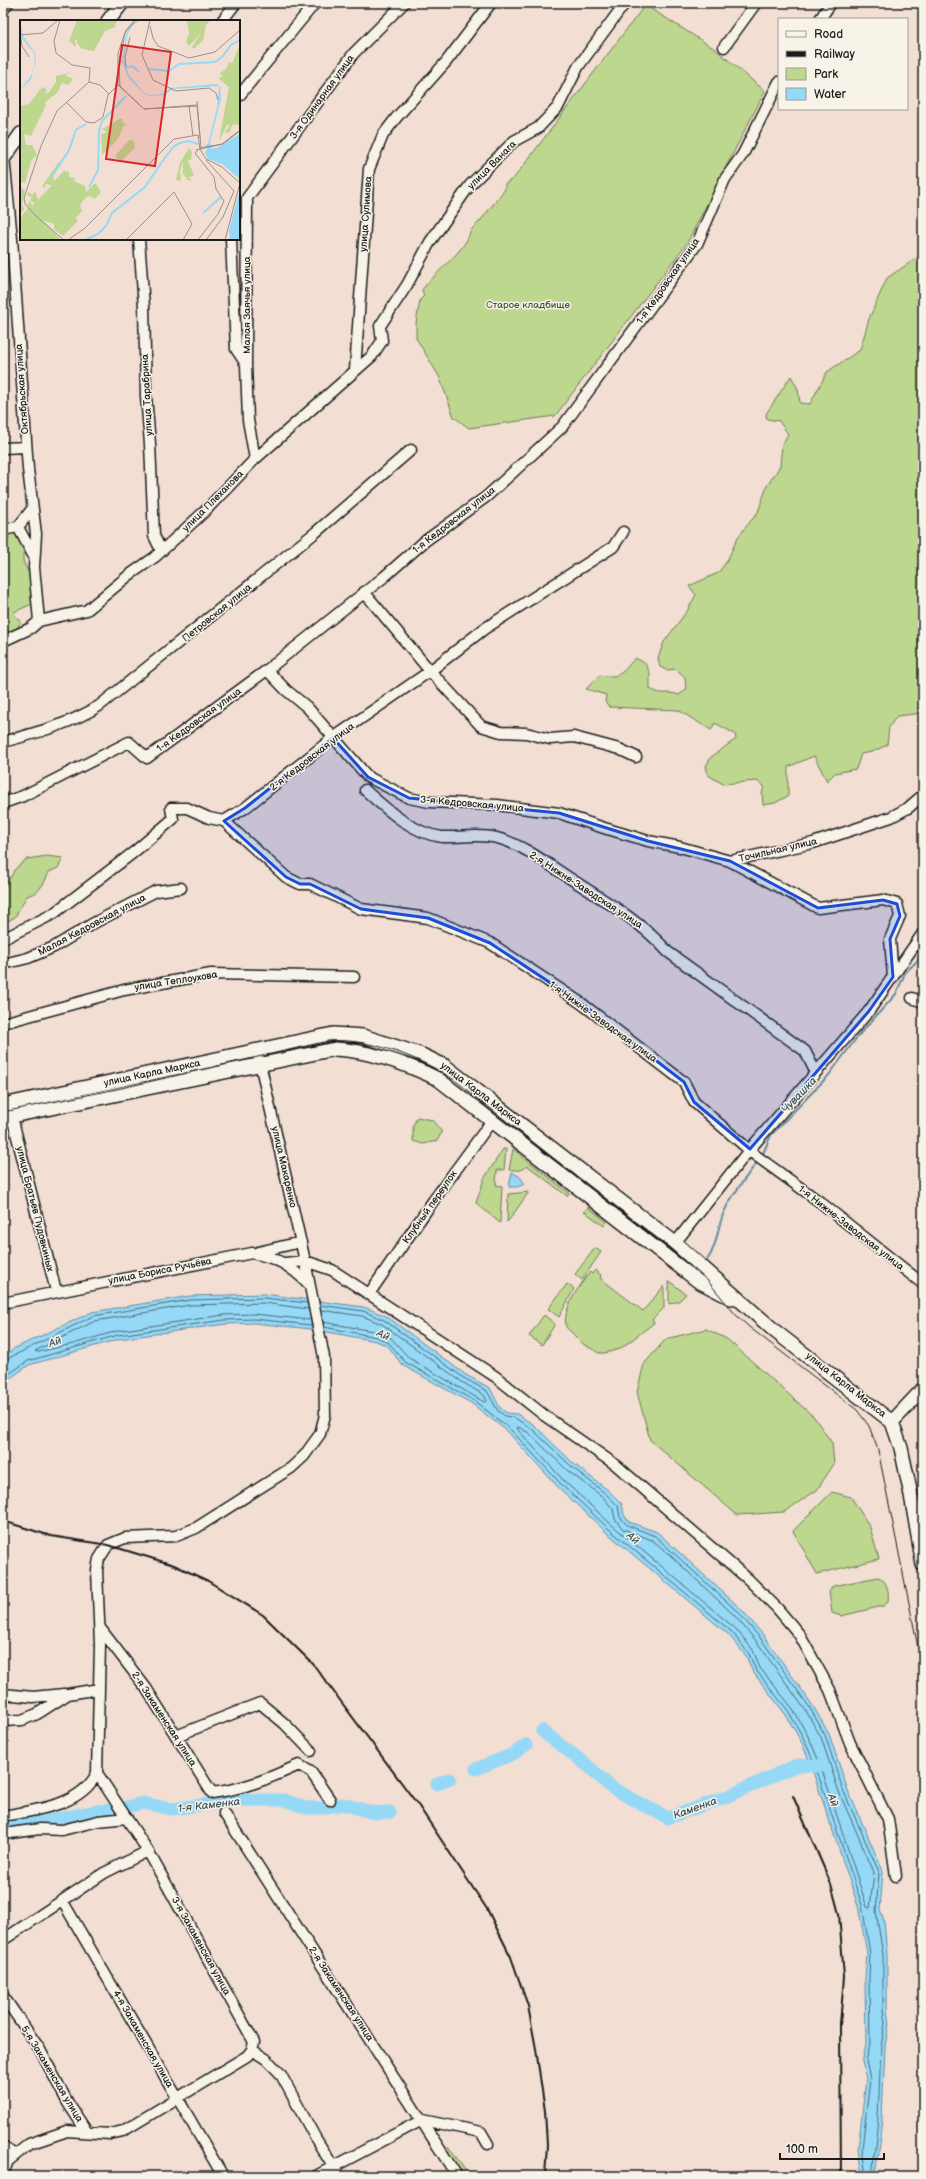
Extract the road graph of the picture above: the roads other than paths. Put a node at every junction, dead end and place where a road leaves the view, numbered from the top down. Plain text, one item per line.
1 (8, 3) edge
2 (122, 3) edge
3 (236, 3) edge
4 (314, 3) edge
5 (404, 3) edge
6 (491, 3) edge
7 (625, 3) edge
8 (756, 3) edge
9 (831, 3) edge
10 (3, 10) edge
11 (821, 18) edge
12 (109, 20) edge
13 (223, 20) edge
14 (724, 47) dead end
15 (778, 84) edge
16 (240, 95) edge
17 (20, 135) edge
18 (4, 158) edge
19 (247, 198) joint
20 (139, 240) edge
21 (231, 240) edge
22 (382, 342) joint
23 (246, 364) junction
24 (355, 370) junction
25 (26, 447) junction
26 (3, 448) edge
27 (411, 450) dead end
28 (255, 459) junction
29 (32, 509) junction
30 (18, 527) junction
31 (3, 530) edge
32 (623, 532) dead end
33 (161, 550) junction
34 (34, 557) junction
35 (364, 592) junction
36 (39, 621) junction
37 (3, 640) edge
38 (267, 670) junction
39 (430, 670) junction
40 (333, 738) junction
41 (3, 742) edge
42 (636, 757) dead end
43 (365, 790) dead end
44 (923, 795) edge
45 (3, 803) edge
46 (580, 820) junction
47 (224, 821) junction
48 (607, 829) dead end
49 (730, 860) junction
50 (181, 888) dead end
51 (923, 932) edge
52 (3, 939) edge
53 (3, 964) edge
54 (354, 977) dead end
55 (893, 977) junction
56 (912, 998) dead end
57 (923, 1002) edge
58 (3, 1024) edge
59 (257, 1050) junction
60 (262, 1065) junction
61 (814, 1076) junction
62 (7, 1110) edge
63 (491, 1122) junction
64 (753, 1152) junction
65 (301, 1242) junction
66 (675, 1243) junction
67 (252, 1253) junction
68 (305, 1261) junction
69 (285, 1263) junction
70 (923, 1284) edge
71 (310, 1288) junction
72 (56, 1291) junction
73 (369, 1294) junction
74 (740, 1302) junction
75 (3, 1303) edge
76 (923, 1389) edge
77 (892, 1422) junction
78 (923, 1565) edge
79 (100, 1628) junction
80 (99, 1689) junction
81 (3, 1694) edge
82 (68, 1694) junction
83 (3, 1722) edge
84 (176, 1736) junction
85 (311, 1750) dead end
86 (97, 1773) junction
87 (330, 1800) dead end
88 (224, 1813) dead end
89 (3, 1816) edge
90 (127, 1818) junction
91 (3, 1834) edge
92 (148, 1851) junction
93 (896, 1876) dead end
94 (63, 1902) junction
95 (3, 1940) edge
96 (3, 1996) edge
97 (252, 2050) junction
98 (177, 2099) junction
99 (422, 2120) junction
100 (87, 2132) junction
101 (488, 2144) dead end
102 (3, 2147) edge
103 (15, 2155) junction
104 (333, 2166) junction
105 (3, 2174) edge
106 (223, 2176) edge
107 (316, 2176) edge
108 (339, 2176) edge
109 (457, 2176) edge

1 - 10 street
2 - 12 main road
3 - 13 street
4 - 16 street
5 - 19 street, 3-я Одинарная улица
6 - 24 street, улица Сулимова
7 - 22 street, улица Ванага
8 - 14 street
9 - 11 street
15 - 35 street, 1-я Кедровская улица
17 - 18 main road
18 - 25 street, Октябрьская улица
19 - 23 street, Малая Заячья улица
20 - 33 street, улица Тарабрина
21 - 23 street, Малая Заячья улица
22 - 24 street, улица Плеханова
23 - 28 street, Малая Заячья улица
24 - 28 street, улица Плеханова
25 - 26 street
25 - 29 street, Октябрьская улица
27 - 41 street, Петровская улица
28 - 33 street, улица Плеханова
29 - 30 street
29 - 34 street, Октябрьская улица
30 - 31 street
30 - 34 street
32 - 39 street, 2-я Кедровская улица
33 - 36 street, улица Плеханова
34 - 36 street, Октябрьская улица
35 - 38 street, 1-я Кедровская улица
35 - 39 street
36 - 37 street, улица Плеханова
38 - 40 street, 3-я Кедровская улица
38 - 45 street, 1-я Кедровская улица
39 - 40 street, 2-я Кедровская улица
39 - 42 street
40 - 46 street, 3-я Кедровская улица
40 - 47 street, 2-я Кедровская улица
43 - 61 street, 2-я Нижне-Заводская улица
44 - 49 street, Точильная улица
46 - 48 street, 3-я Кедровская улица
46 - 49 street, Точильная улица
47 - 52 street
47 - 64 street, 1-я Нижне-Заводская улица
49 - 55 street
50 - 53 street, Малая Кедровская улица
51 - 55 street
54 - 58 street, улица Теплоухова
55 - 61 street
56 - 57 street
59 - 60 street, улица Макаренко
59 - 62 main road, улица Карла Маркса
59 - 66 main road, улица Карла Маркса
60 - 62 main road, улица Карла Маркса
60 - 63 main road, улица Карла Маркса
60 - 65 street, улица Макаренко
61 - 64 street
62 - 72 street, улица Братьев Пудовкиных
63 - 73 street, Клубный переулок
63 - 74 main road, улица Карла Маркса
64 - 66 street
64 - 70 street, 1-я Нижне-Заводская улица
65 - 67 street
65 - 68 street, улица Макаренко
66 - 74 main road, улица Карла Маркса
67 - 69 street, улица Бориса Ручьёва
67 - 72 street, улица Бориса Ручьёва
68 - 69 street
68 - 71 street, улица Макаренко
68 - 73 street
69 - 71 street, улица Бориса Ручьёва
71 - 79 street, улица Макаренко
72 - 75 street, улица Бориса Ручьёва
73 - 93 street
74 - 77 main road, улица Карла Маркса
76 - 77 main road
77 - 78 main road, улица Карла Маркса
79 - 80 street, улица Макаренко
79 - 84 street, 2-я Закаменская улица
80 - 82 street
80 - 86 street, улица Макаренко
81 - 82 street
82 - 83 street
84 - 85 street
84 - 87 street, 2-я Закаменская улица
86 - 89 street
86 - 90 street, 3-я Закаменская улица
88 - 99 street, 2-я Закаменская улица
90 - 91 street
90 - 92 street, 3-я Закаменская улица
92 - 94 street
92 - 97 street, 3-я Закаменская улица
94 - 95 street
94 - 98 street, 4-я Закаменская улица
96 - 100 street, 5-я Закаменская улица
97 - 98 street
97 - 104 street
98 - 100 street
98 - 106 street, 4-я Закаменская улица
99 - 101 street
99 - 104 street
99 - 109 street, 2-я Закаменская улица
100 - 103 street
102 - 103 street
103 - 105 street
104 - 107 street
104 - 108 street

